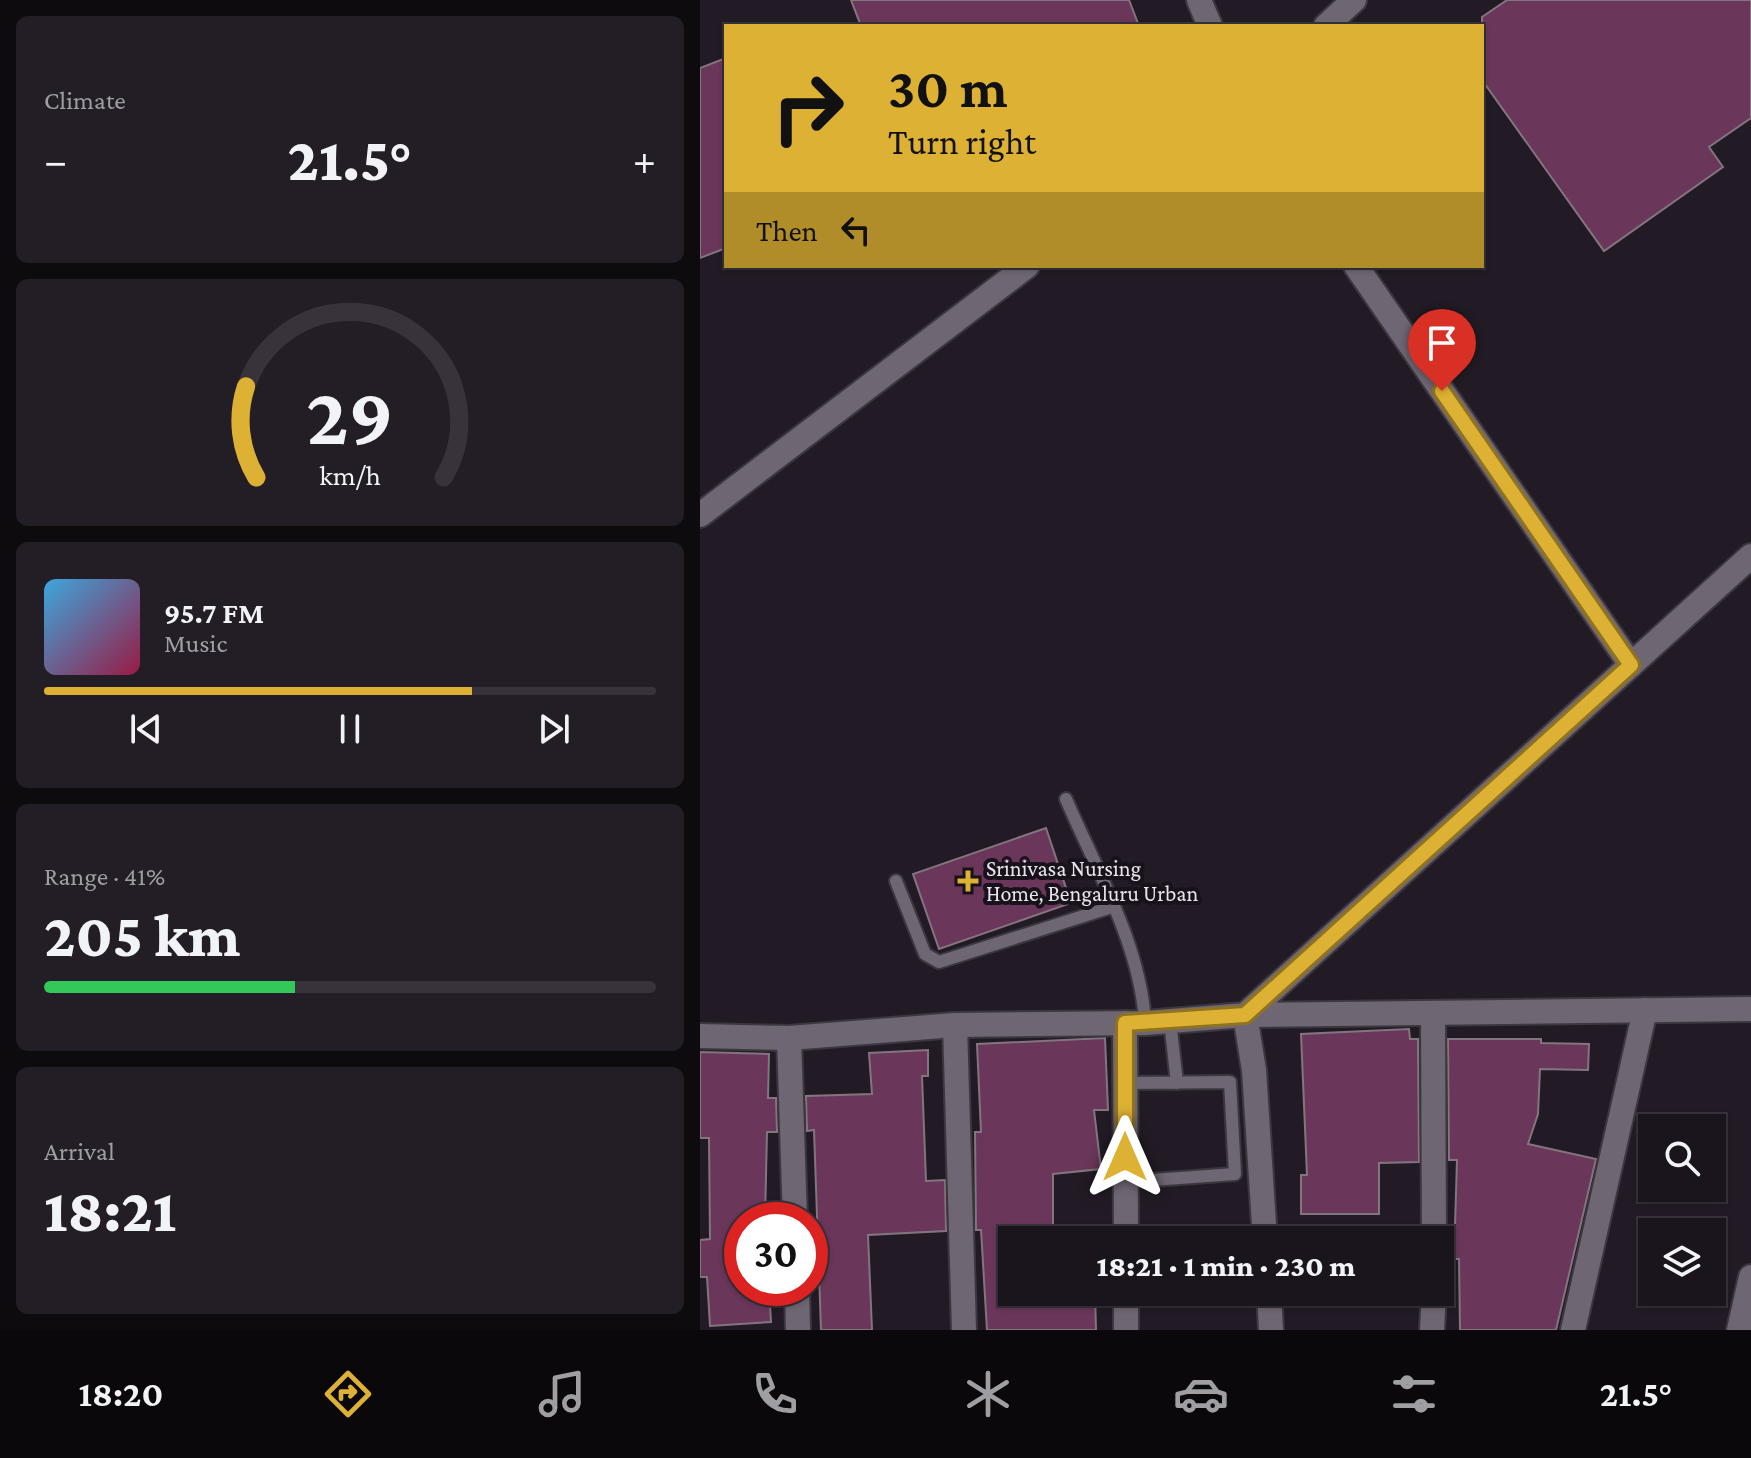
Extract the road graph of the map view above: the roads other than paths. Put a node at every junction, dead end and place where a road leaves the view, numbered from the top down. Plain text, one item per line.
1 (1199, 0) edge
2 (1354, 0) edge
3 (1209, 24) edge
4 (1328, 24) edge
5 (1024, 268) edge
6 (1357, 268) edge
7 (700, 515) edge
8 (1751, 556) edge
9 (1631, 665) junction
10 (1066, 799) dead end
11 (896, 881) dead end
12 (1112, 907) junction
13 (1751, 1009) edge
14 (1645, 1010) junction
15 (1433, 1014) junction
16 (1245, 1015) junction
17 (1170, 1021) junction
18 (1135, 1023) junction
19 (955, 1025) junction
20 (700, 1036) edge
21 (789, 1038) junction
22 (1125, 1083) junction
23 (1177, 1083) junction
24 (1125, 1182) junction
25 (794, 1202) edge
26 (1126, 1226) edge
27 (1264, 1226) edge
28 (1434, 1226) edge
29 (1751, 1277) edge
30 (797, 1306) edge
31 (1126, 1306) edge
32 (1270, 1306) edge
33 (1433, 1306) edge
34 (798, 1330) edge
35 (964, 1330) edge
36 (1126, 1330) edge
37 (1271, 1330) edge
38 (1432, 1330) edge
39 (1573, 1330) edge
40 (1739, 1330) edge

1 - 3 street
2 - 4 street
5 - 7 street
6 - 9 street
8 - 9 street
9 - 16 street
10 - 12 lane
11 - 12 lane
12 - 18 lane
13 - 14 street
14 - 15 street
14 - 39 street
15 - 16 street
15 - 28 street
16 - 17 street
16 - 27 street
17 - 18 street
17 - 23 lane
18 - 19 street
18 - 22 street
19 - 21 street
19 - 35 street
20 - 21 street
21 - 25 street
22 - 23 lane
22 - 24 street
23 - 24 lane
24 - 26 street
29 - 40 street
30 - 34 street
31 - 36 street
32 - 37 street
33 - 38 street

